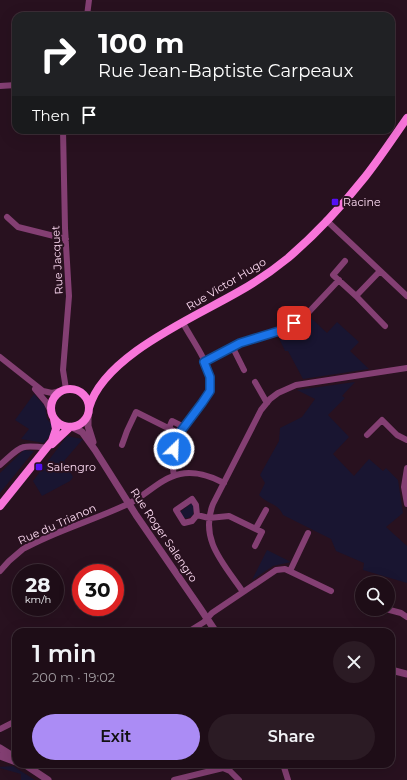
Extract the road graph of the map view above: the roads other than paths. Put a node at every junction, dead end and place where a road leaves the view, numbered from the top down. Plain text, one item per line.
1 (89, 0) edge
2 (88, 12) edge
3 (12, 85) edge
4 (0, 86) edge
5 (407, 118) edge
6 (63, 134) edge
7 (7, 217) dead end
8 (326, 220) junction
9 (66, 239) junction
10 (345, 261) dead end
11 (380, 271) junction
12 (339, 280) junction
13 (356, 296) junction
14 (407, 296) edge
15 (183, 323) junction
16 (384, 326) dead end
17 (232, 346) junction
18 (0, 357) edge
19 (204, 362) junction
20 (407, 368) edge
21 (244, 370) dead end
22 (20, 374) junction
23 (104, 380) junction
24 (255, 382) dead end
25 (63, 390) junction
26 (78, 390) junction
27 (267, 403) junction
28 (50, 410) junction
29 (88, 412) junction
30 (53, 419) junction
31 (71, 427) junction
32 (184, 427) junction
33 (169, 428) junction
34 (180, 434) junction
35 (367, 435) dead end
36 (407, 440) edge
37 (122, 444) dead end
38 (47, 448) junction
39 (96, 450) junction
40 (1, 462) edge
41 (407, 468) edge
42 (174, 476) junction
43 (224, 483) junction
44 (128, 504) junction
45 (407, 504) edge
46 (0, 506) edge
47 (266, 510) dead end
48 (197, 515) dead end
49 (209, 518) junction
50 (256, 528) junction
51 (308, 533) dead end
52 (255, 546) dead end
53 (0, 571) edge
54 (290, 571) junction
55 (331, 591) dead end
56 (243, 592) junction
57 (395, 611) edge
58 (407, 617) edge
59 (207, 618) junction
60 (194, 628) edge
61 (213, 628) edge
62 (395, 671) edge
63 (407, 674) edge
64 (12, 723) edge
65 (0, 729) edge
66 (0, 748) edge
67 (0, 756) edge
68 (12, 756) edge
69 (12, 760) edge
70 (30, 768) edge
71 (284, 768) edge
72 (48, 780) edge
73 (174, 780) edge
74 (239, 780) edge
75 (288, 780) edge

1 - 2 street
3 - 4 street
5 - 8 main road, Rue Victor Hugo
6 - 9 street, Rue Jacquet
7 - 9 street
8 - 11 street
8 - 15 main road, Rue Victor Hugo
9 - 25 street, Rue Jacquet
10 - 12 street
11 - 13 street
11 - 14 street
12 - 13 street
12 - 17 street
13 - 16 street
15 - 19 street
15 - 23 main road, Rue Victor Hugo
17 - 19 street
17 - 21 street
18 - 22 street
19 - 32 street
20 - 27 street
22 - 25 street
22 - 28 street
23 - 26 main road, Rue Victor Hugo
23 - 29 main road, Rue Victor Hugo
24 - 27 street
25 - 26 main road
25 - 28 main road
26 - 29 main road
27 - 43 street
28 - 30 main road
29 - 31 main road
29 - 39 street, Rue Roger Salengro
30 - 31 main road
30 - 38 main road
31 - 38 main road
31 - 39 street, Rue Roger Salengro
32 - 33 street
32 - 34 street
33 - 34 street
33 - 37 street
34 - 42 street
35 - 36 street
38 - 40 street
38 - 46 main road
39 - 44 street, Rue Roger Salengro
41 - 45 street
42 - 43 street
42 - 44 street, Rue du Trianon
43 - 49 street
44 - 53 street, Rue du Trianon
44 - 59 street, Rue Roger Salengro
47 - 50 street
48 - 49 street
49 - 50 street
49 - 56 street
50 - 52 street
51 - 54 street
54 - 55 street
54 - 56 street
56 - 59 street
57 - 58 street
59 - 60 street
59 - 61 street, Rue Roger Salengro
62 - 63 street
64 - 65 street
66 - 68 street
67 - 69 street
70 - 72 street
71 - 75 street
73 - 74 street

